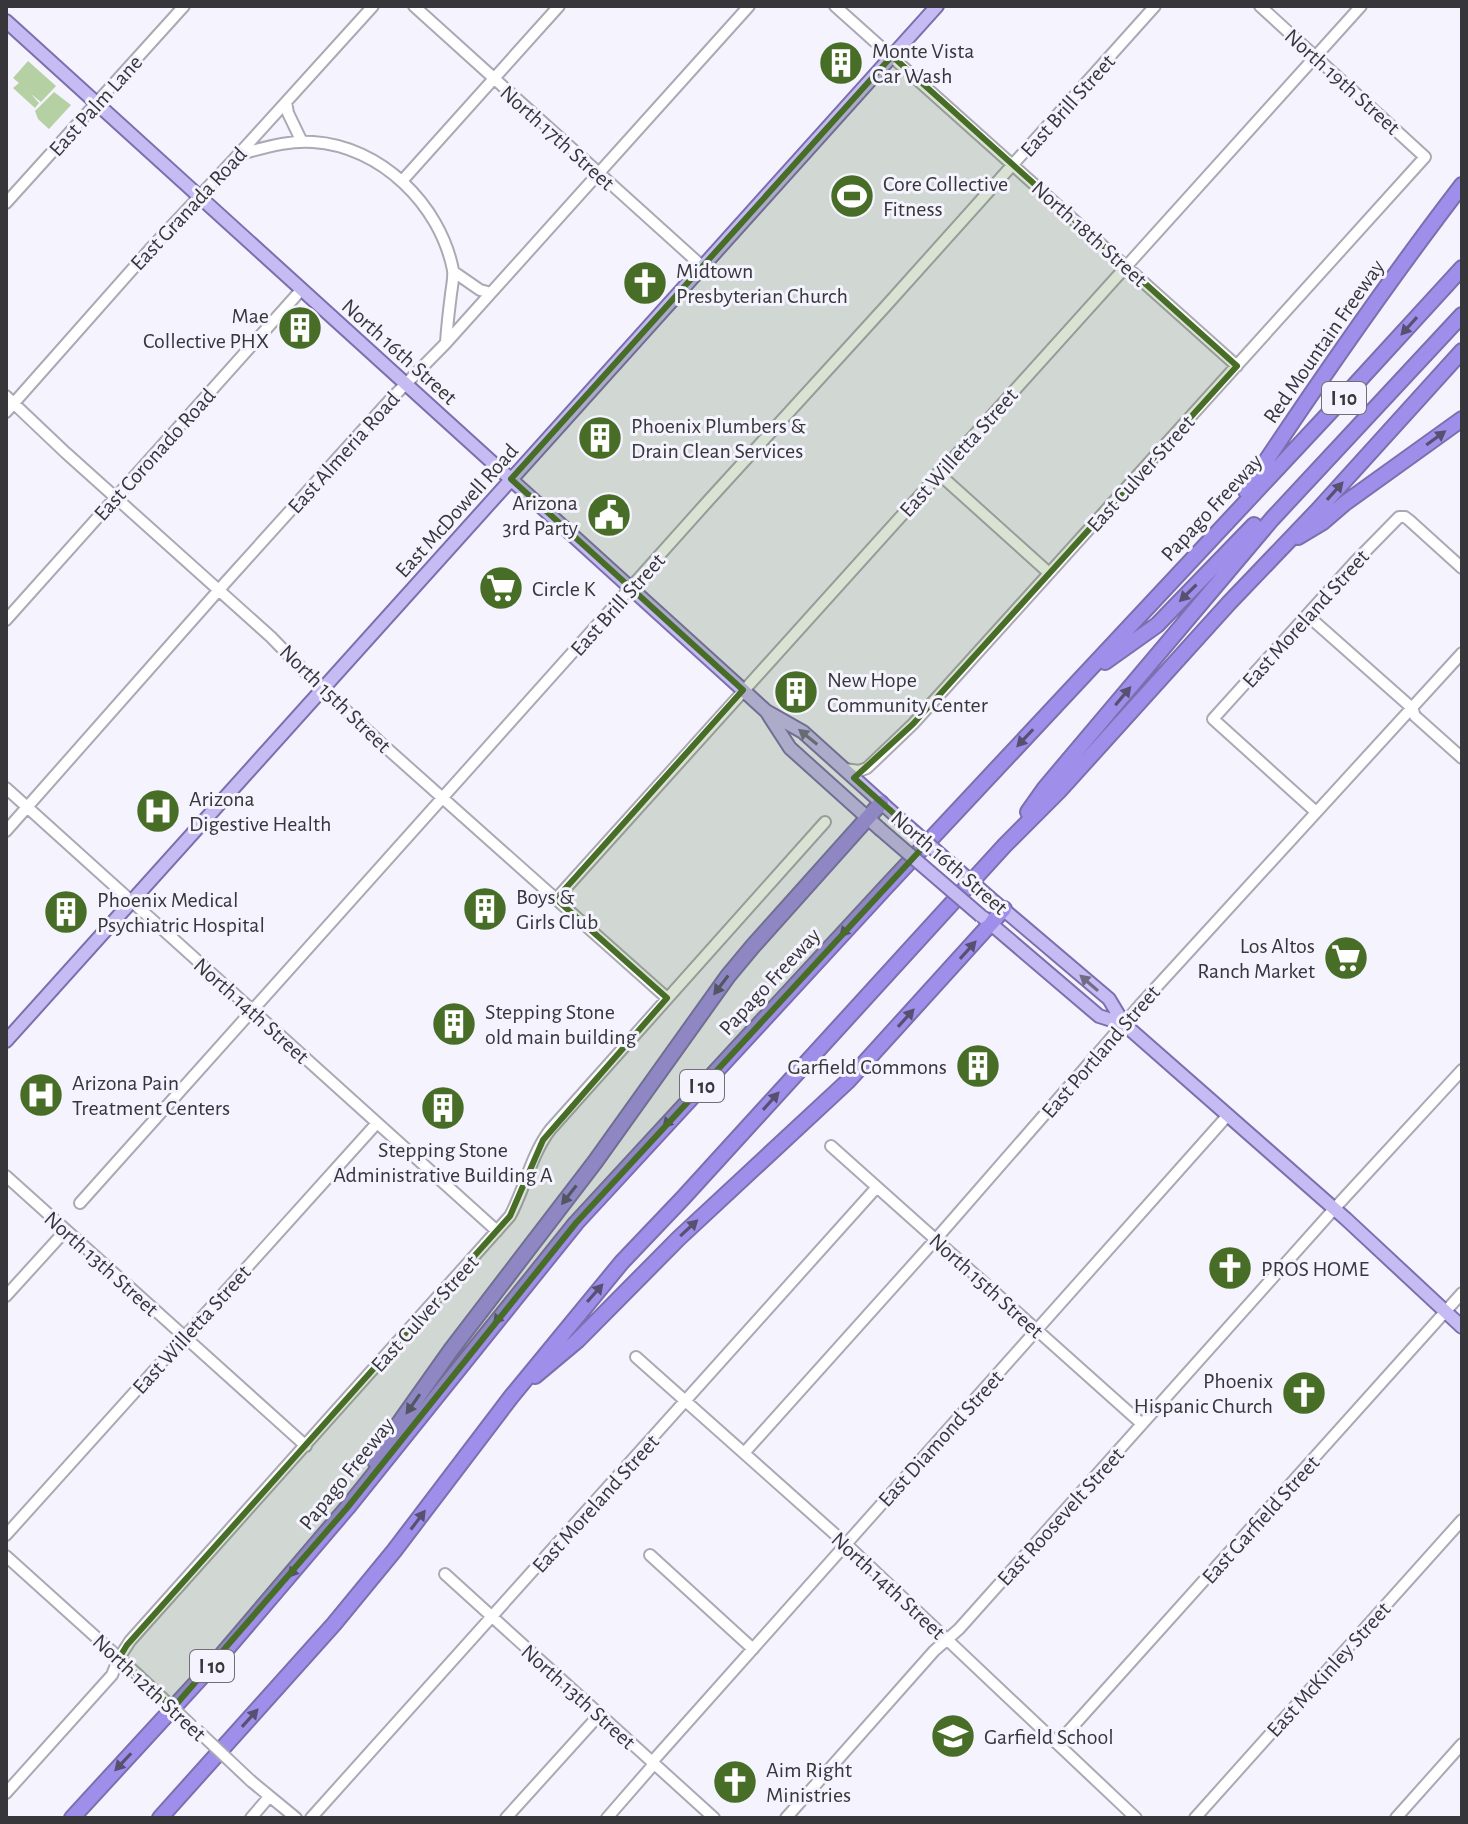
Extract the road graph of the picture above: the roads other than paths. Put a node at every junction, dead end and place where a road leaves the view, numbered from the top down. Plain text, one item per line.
1 (184, 6) edge
2 (373, 6) edge
3 (414, 6) edge
4 (559, 6) edge
5 (749, 6) edge
6 (835, 6) edge
7 (937, 6) edge
8 (1155, 6) edge
9 (1260, 6) edge
10 (1361, 6) edge
11 (6, 21) edge
12 (892, 56) junction
13 (1315, 56) junction
14 (494, 79) junction
15 (286, 102) junction
16 (96, 103) junction
17 (302, 142) junction
18 (238, 155) junction
19 (1425, 157) joint
20 (1013, 164) junction
21 (598, 173) junction
22 (1462, 175) edge
23 (402, 181) junction
24 (1462, 185) edge
25 (200, 195) junction
26 (6, 203) edge
27 (1431, 226) junction
28 (1126, 265) junction
29 (703, 267) junction
30 (1462, 268) edge
31 (454, 272) junction
32 (302, 289) junction
33 (491, 293) junction
34 (1462, 303) edge
35 (1462, 315) edge
36 (446, 343) junction
37 (1462, 351) edge
38 (1237, 366) junction
39 (406, 383) junction
40 (10, 400) edge
41 (6, 412) edge
42 (1361, 418) junction
43 (1462, 419) edge
44 (938, 473) junction
45 (511, 479) junction
46 (116, 497) junction
47 (1224, 525) junction
48 (1281, 547) junction
49 (1462, 568) edge
50 (1049, 573) junction
51 (631, 589) junction
52 (218, 590) junction
53 (1307, 615) junction
54 (6, 620) edge
55 (1462, 653) edge
56 (1078, 681) junction
57 (322, 688) junction
58 (743, 690) junction
59 (1412, 708) junction
60 (766, 711) junction
61 (1462, 758) edge
62 (844, 769) junction
63 (6, 788) edge
64 (443, 798) junction
65 (881, 803) junction
66 (27, 807) junction
67 (1316, 812) junction
68 (867, 817) junction
69 (825, 822) dead end
70 (6, 831) edge
71 (1005, 845) junction
72 (556, 899) junction
73 (131, 901) junction
74 (1004, 909) junction
75 (986, 920) junction
76 (667, 998) junction
77 (253, 1012) junction
78 (1124, 1024) junction
79 (6, 1041) edge
80 (1462, 1070) edge
81 (1228, 1115) junction
82 (377, 1123) junction
83 (831, 1146) dead end
84 (6, 1176) edge
85 (877, 1187) junction
86 (80, 1203) dead end
87 (1334, 1209) junction
88 (66, 1230) junction
89 (497, 1231) junction
90 (936, 1239) junction
91 (1462, 1293) edge
92 (6, 1296) edge
93 (1446, 1312) junction
94 (1462, 1327) edge
95 (1037, 1330) junction
96 (184, 1337) junction
97 (636, 1357) dead end
98 (511, 1397) junction
99 (686, 1402) junction
100 (1142, 1424) junction
101 (306, 1446) junction
102 (744, 1453) junction
103 (347, 1508) junction
104 (1462, 1520) edge
105 (6, 1535) edge
106 (846, 1544) junction
107 (650, 1555) dead end
108 (6, 1556) edge
109 (445, 1574) dead end
110 (493, 1617) junction
111 (947, 1638) junction
112 (753, 1649) junction
113 (119, 1658) junction
114 (600, 1714) junction
115 (1058, 1743) junction
116 (1462, 1744) edge
117 (653, 1763) junction
118 (6, 1793) edge
119 (269, 1797) junction
120 (72, 1818) edge
121 (160, 1818) edge
122 (251, 1818) edge
123 (296, 1818) edge
124 (311, 1818) edge
125 (506, 1818) edge
126 (607, 1818) edge
127 (714, 1818) edge
128 (786, 1818) edge
129 (1136, 1818) edge
130 (1195, 1818) edge
131 (1396, 1818) edge

1 - 16 street, East Palm Lane
2 - 15 street, East Granada Road
3 - 14 street, North 17th Street
4 - 14 street
5 - 21 street, East Almeria Road
6 - 12 street, North 18th Street
7 - 12 main road, East McDowell Road
8 - 20 street, East Brill Street
9 - 13 street, North 19th Street
10 - 13 street, East Willetta Street
11 - 16 main road, North 16th Street
12 - 20 street, North 18th Street
12 - 29 main road, East McDowell Road
13 - 19 street, North 19th Street
13 - 28 street, East Willetta Street
14 - 21 street, North 17th Street
14 - 23 street
15 - 17 street
15 - 18 street, East Granada Road
16 - 25 main road, North 16th Street
16 - 26 street, East Palm Lane
17 - 18 street
17 - 23 street
18 - 25 street, East Granada Road
19 - 38 street, East Culver Street
20 - 28 street, North 18th Street
20 - 51 street, East Brill Street
21 - 29 street, North 17th Street
21 - 33 street, East Almeria Road
22 - 27 highway
23 - 31 street
24 - 27 highway, Red Mountain Freeway
25 - 32 main road, North 16th Street
25 - 40 street, East Granada Road
27 - 47 highway, Red Mountain Freeway
28 - 38 street, North 18th Street
28 - 44 street, East Willetta Street
29 - 45 main road, East McDowell Road
30 -> 47 highway, Papago Freeway / I 10
31 - 33 street
31 - 36 street
32 - 39 main road, North 16th Street
32 - 46 street, East Coronado Road
33 - 36 street, East Almeria Road
34 - 42 highway
35 - 42 highway
36 - 39 street, East Almeria Road
48 -> 37 highway, I 10
38 - 50 street, East Culver Street
39 - 45 main road, North 16th Street
39 - 52 street, East Almeria Road
40 - 41 street, East Granada Road
40 - 46 street, North 15th Street
42 -> 56 highway
71 -> 42 highway
48 -> 43 highway
44 - 50 street
44 - 58 street, East Willetta Street
45 - 51 main road, North 16th Street
45 - 57 main road, East McDowell Road
46 - 52 street, North 15th Street
46 - 54 street, East Coronado Road
47 - 56 highway, Papago Freeway / I 10
48 - 71 highway, I 10
49 - 53 street, East Moreland Street
50 - 62 street, East Culver Street
51 - 58 main road, North 16th Street
51 - 64 street, East Brill Street
52 - 57 street, North 15th Street
52 - 66 street, East Almeria Road
53 - 59 street
53 - 67 street, East Moreland Street
55 - 59 street, East Portland Street
56 -> 103 highway, Papago Freeway / I 10
57 - 64 street, North 15th Street
57 - 73 main road, East McDowell Road
58 - 60 main road, North 16th Street
58 - 72 street, East Willetta Street
59 - 61 street
59 - 67 street, East Portland Street
62 -> 60 main road, North 16th Street
60 - 68 main road, North 16th Street
62 - 65 main road, North 16th Street
63 - 66 street, North 14th Street
64 - 72 street, North 15th Street
64 - 77 street, East Brill Street
65 - 68 highway
65 - 74 main road, North 16th Street, bridge
66 - 70 street, East Almeria Road
66 - 73 street, North 14th Street
67 - 78 street, East Portland Street
68 - 75 main road, North 16th Street, bridge
68 -> 103 highway
69 - 76 street, East Culver Street
98 -> 71 highway, I 10
72 - 76 street, North 15th Street
73 - 77 street, North 14th Street
73 - 79 main road, East McDowell Road
74 - 75 highway
78 -> 74 main road, North 16th Street
75 - 78 main road, North 16th Street
98 -> 75 highway
76 - 89 street, East Culver Street
77 - 82 street, North 14th Street
77 - 86 street, East Brill Street
78 - 81 main road, North 16th Street
78 - 90 street, East Portland Street
80 - 87 street, East Roosevelt Street
81 - 87 main road, North 16th Street
81 - 95 street, East Diamond Street
82 - 89 street, North 14th Street
82 - 96 street, East Willetta Street
83 - 85 street, North 15th Street
84 - 88 street, North 13th Street
85 - 90 street, North 15th Street
85 - 99 street, East Moreland Street
87 - 93 main road, North 16th Street
87 - 100 street, East Roosevelt Street
88 - 92 street
88 - 96 street, North 13th Street
89 - 101 street, East Culver Street
90 - 95 street, North 15th Street
90 - 102 street, East Portland Street
91 - 93 street, East Garfield Street
93 - 94 main road, North 16th Street
93 - 115 street, East Garfield Street
95 - 100 street, North 15th Street
95 - 106 street, East Diamond Street
96 - 101 street, North 13th Street
96 - 105 street, East Willetta Street
97 - 99 street, North 14th Street
121 -> 98 highway, I 10
99 - 102 street, North 14th Street
99 - 110 street, East Moreland Street
100 - 111 street, East Roosevelt Street
101 - 113 street, East Culver Street
102 - 106 street, North 14th Street
103 -> 120 highway, Papago Freeway / I 10
104 - 130 street, East McKinley Street
106 - 111 street, North 14th Street
106 - 112 street, East Diamond Street
107 - 112 street
108 - 113 street, North 12th Street
109 - 110 street, North 13th Street
110 - 114 street, North 13th Street
110 - 124 street, East Moreland Street
111 - 115 street, North 14th Street
111 - 128 street, East Roosevelt Street
112 - 117 street, East Diamond Street
113 - 118 street, East Culver Street
113 - 119 street, North 12th Street, bridge
114 - 117 street, North 13th Street
114 - 125 street
115 - 129 street, North 14th Street
116 - 131 street
117 - 126 street, East Diamond Street
117 - 127 street, North 13th Street
119 - 122 street
119 - 123 street, North 12th Street

